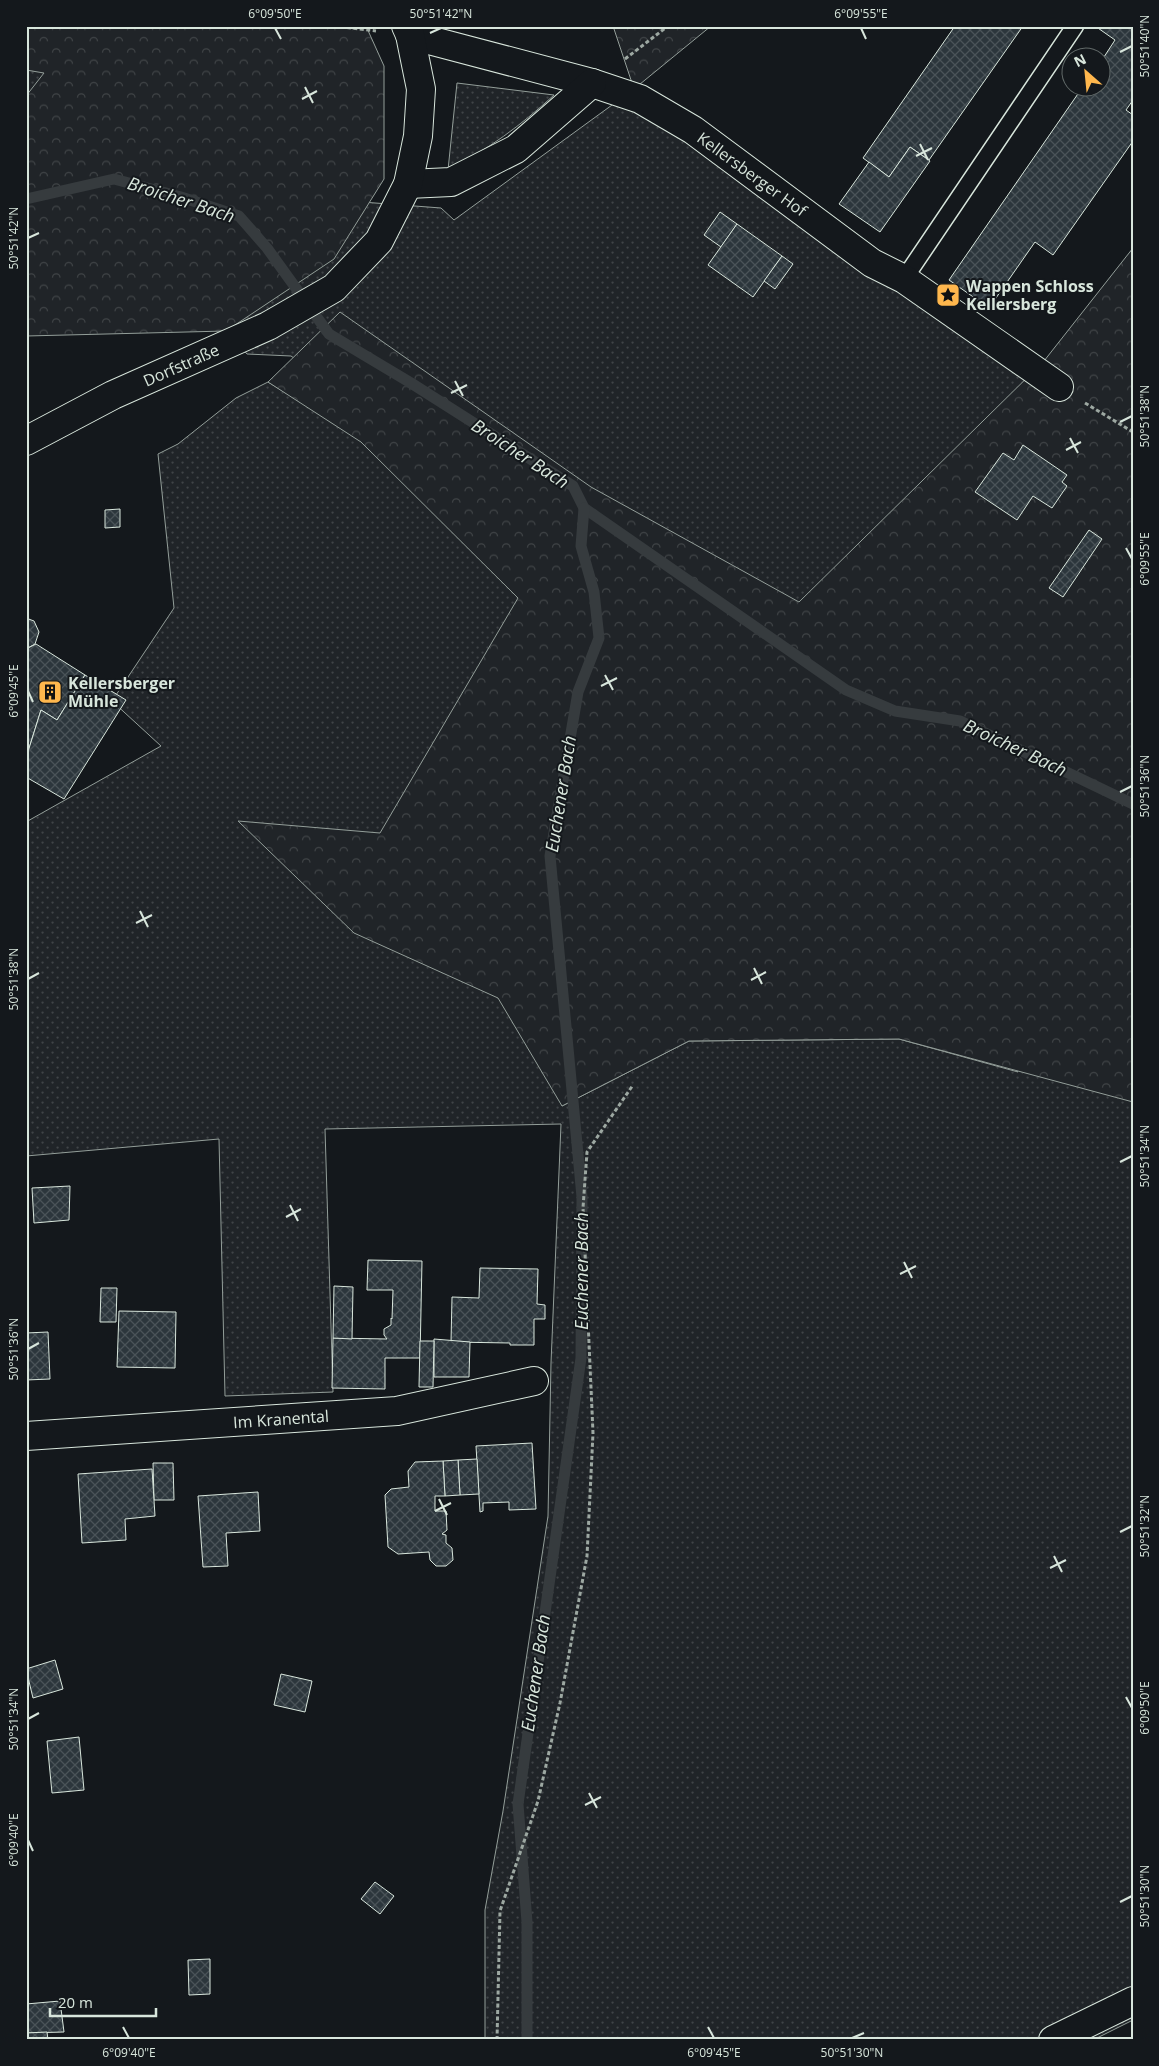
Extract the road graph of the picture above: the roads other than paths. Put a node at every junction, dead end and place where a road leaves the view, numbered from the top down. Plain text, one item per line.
1 (1075, 26) edge
2 (408, 30) edge
3 (592, 83) junction
4 (408, 184) junction
5 (904, 279) junction
6 (1059, 388) road end
7 (26, 441) edge
8 (534, 1380) dead end
9 (26, 1436) edge
10 (1133, 2000) edge
11 (1053, 2040) edge

1 - 5 lane
2 - 3 street, Kellersberger Hof
2 - 4 street, Dorfstraße
3 - 4 street
3 - 5 street, Kellersberger Hof
4 - 7 street, Dorfstraße
5 - 6 street, Kellersberger Hof
8 - 9 street, Im Kranental
10 - 11 street

